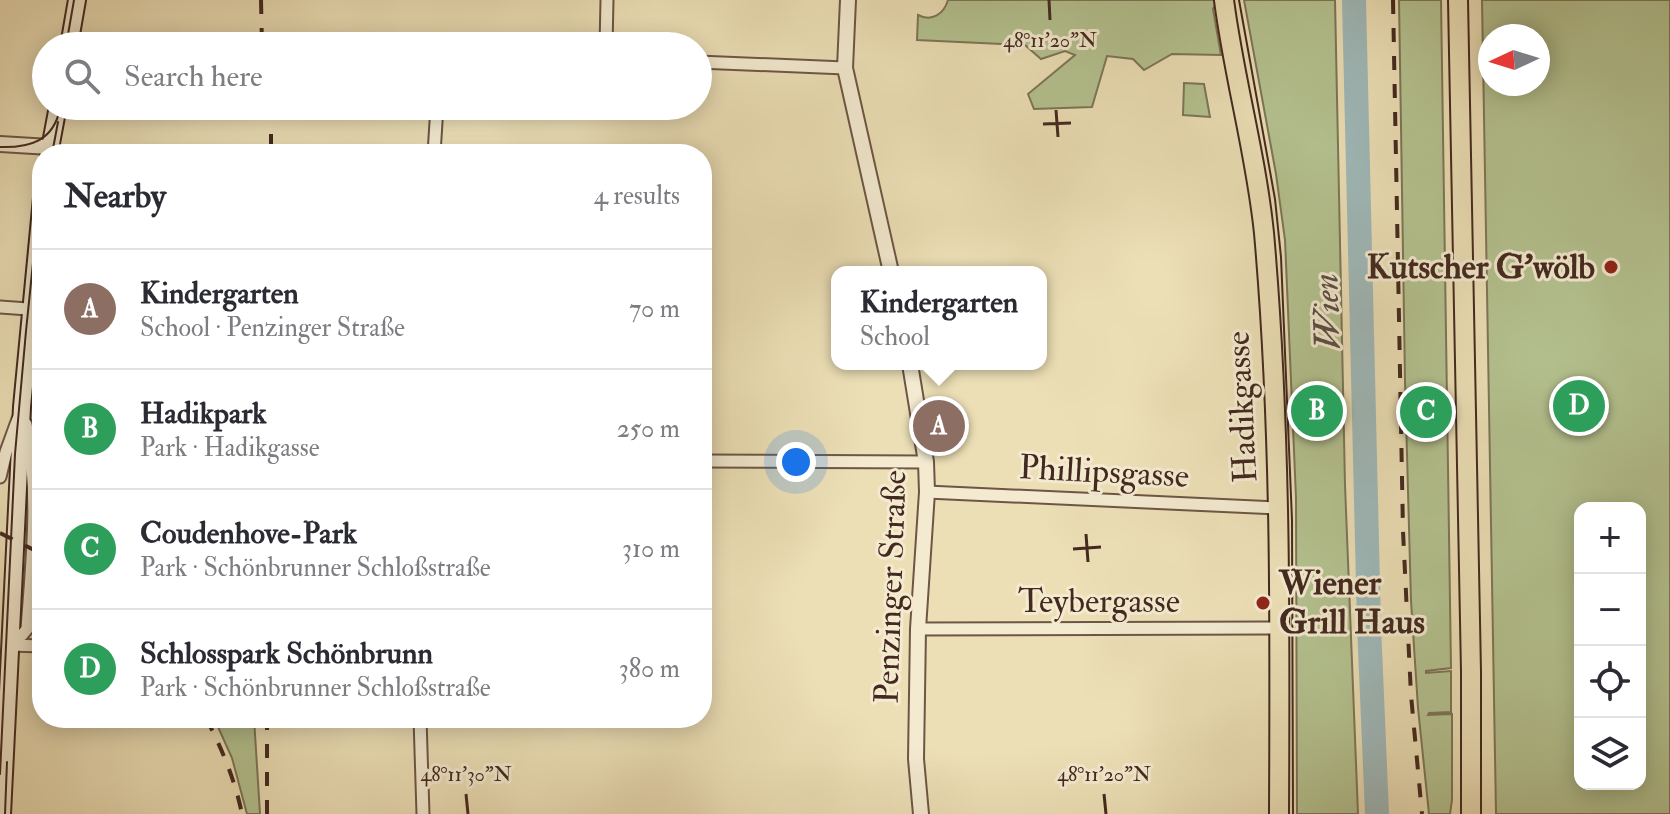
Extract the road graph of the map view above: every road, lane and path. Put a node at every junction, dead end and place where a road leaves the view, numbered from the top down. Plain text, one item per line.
1 (77, 0) edge
2 (607, 0) edge
3 (848, 0) edge
4 (1224, 0) edge
5 (1458, 0) edge
6 (71, 32) edge
7 (606, 32) edge
8 (712, 63) edge
9 (845, 68) junction
10 (55, 120) edge
11 (436, 120) edge
12 (0, 144) edge
13 (51, 144) edge
14 (435, 144) edge
15 (32, 148) edge
16 (890, 266) edge
17 (0, 307) edge
18 (32, 310) edge
19 (32, 342) edge
20 (911, 370) edge
21 (22, 407) junction
22 (712, 461) edge
23 (926, 462) junction
24 (0, 477) edge
25 (927, 492) junction
26 (1278, 508) junction
27 (1280, 628) junction
28 (918, 629) junction
29 (4, 640) edge
30 (32, 644) edge
31 (420, 728) edge
32 (3, 740) edge
33 (1473, 808) edge
34 (2, 814) edge
35 (423, 814) edge
36 (921, 814) edge
37 (1279, 814) edge

1 - 6 main road
2 - 7 street
3 - 9 street
4 - 26 main road, Hadikgasse
5 - 33 main road
8 - 9 street
9 - 16 street
10 - 13 main road
11 - 14 street
12 - 15 street
17 - 18 street
19 - 21 main road
20 - 23 street, Penzinger Straße
21 - 24 street
21 - 29 main road
22 - 23 street
23 - 25 street, Penzinger Straße
25 - 26 street, Phillipsgasse
25 - 28 street, Penzinger Straße
26 - 27 main road, Hadikgasse
27 - 28 street, Teybergasse
27 - 37 main road, Hadikgasse
28 - 36 street, Penzinger Straße
29 - 30 street
29 - 32 main road
31 - 35 street
32 - 34 main road

